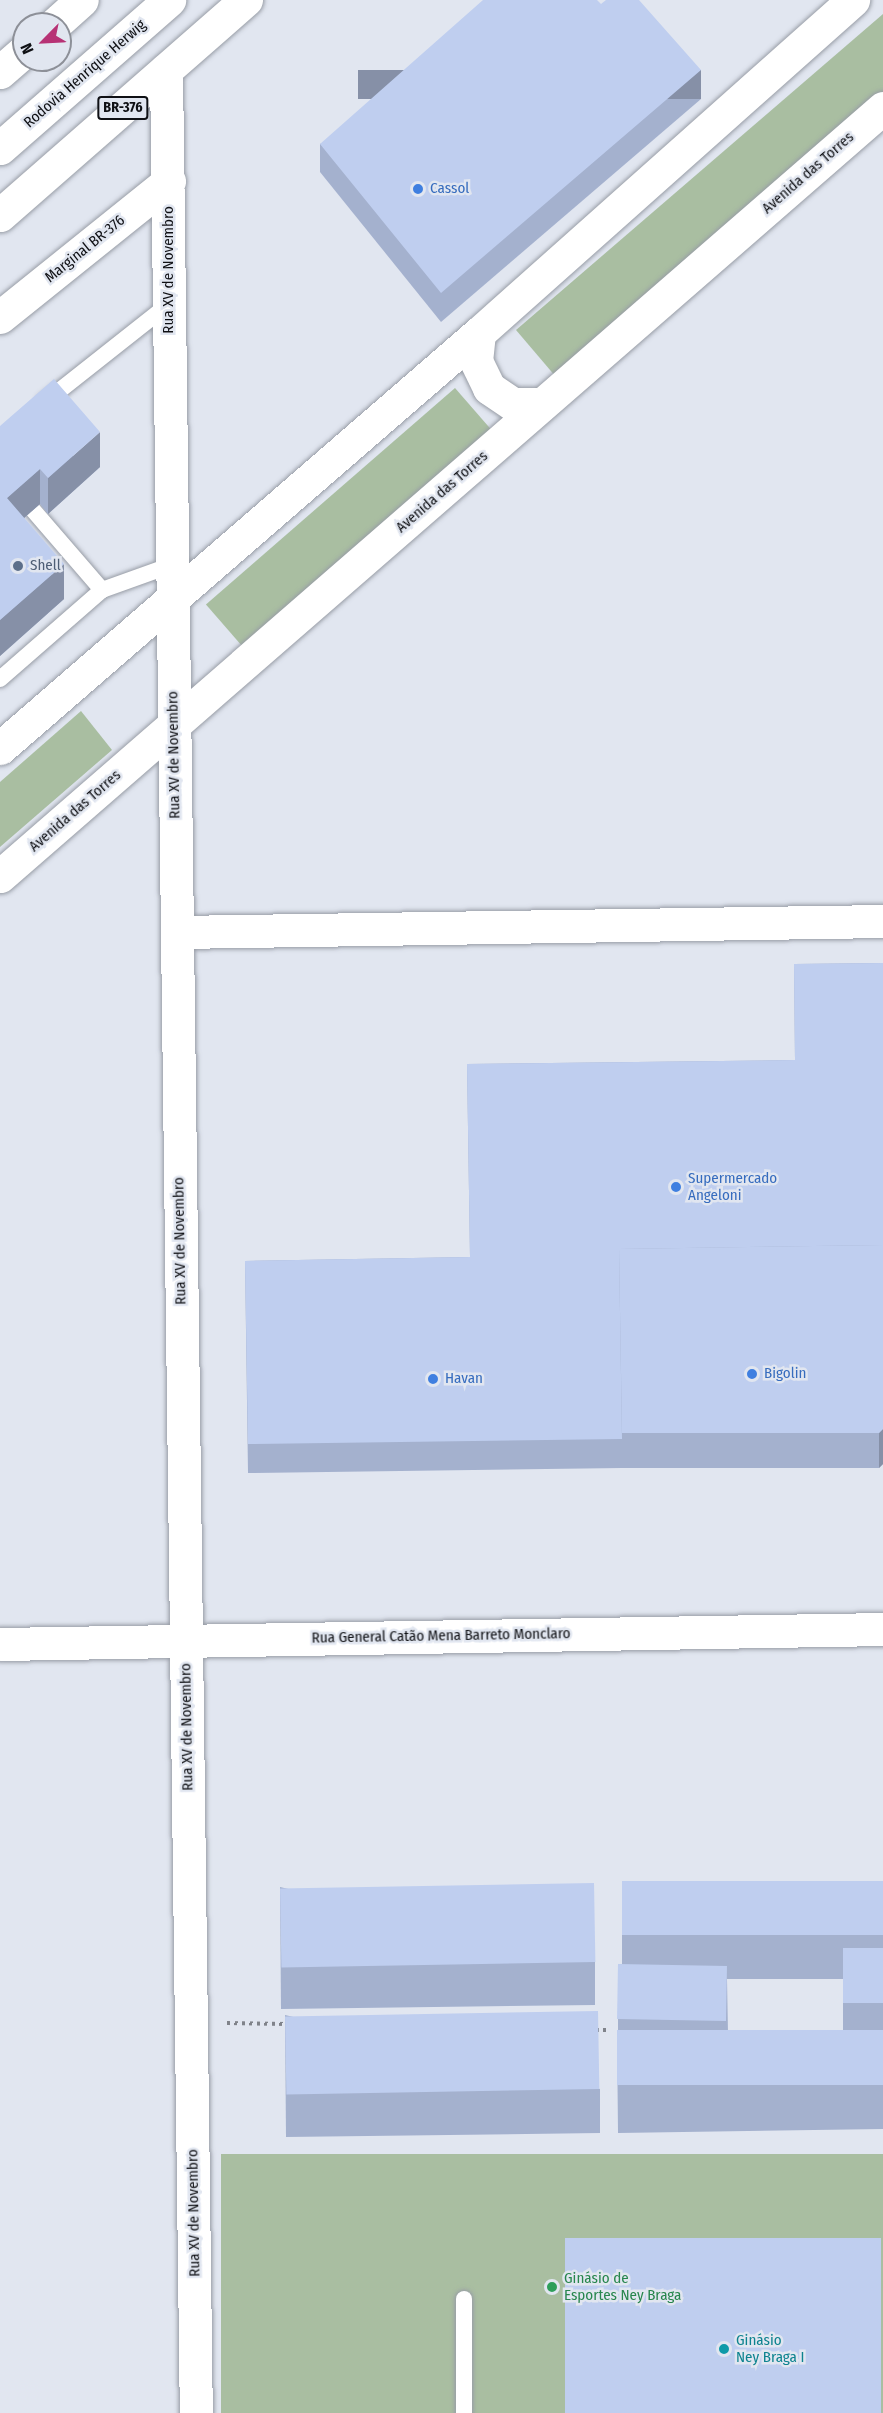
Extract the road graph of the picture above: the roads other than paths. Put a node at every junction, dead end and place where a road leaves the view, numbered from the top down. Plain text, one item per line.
1 (82, 0) edge
2 (169, 0) edge
3 (246, 0) edge
4 (853, 0) edge
5 (68, 12) edge
6 (12, 62) edge
7 (166, 70) junction
8 (0, 72) edge
9 (883, 108) edge
10 (0, 148) edge
11 (169, 181) junction
12 (0, 215) edge
13 (169, 304) junction
14 (0, 317) edge
15 (479, 333) junction
16 (542, 404) junction
17 (28, 416) edge
18 (33, 510) dead end
19 (172, 581) junction
20 (102, 590) junction
21 (0, 679) edge
22 (174, 727) junction
23 (2, 743) edge
24 (0, 876) edge
25 (883, 921) edge
26 (177, 932) junction
27 (883, 1629) edge
28 (186, 1641) junction
29 (0, 1644) edge
30 (464, 2299) dead end
31 (196, 2413) edge
32 (464, 2413) edge

1 - 5 main road
2 - 10 main road, Rodovia Henrique Herwig
3 - 7 main road, BR-376
4 - 15 main road
6 - 8 main road
7 - 11 main road, Rua XV de Novembro
7 - 12 main road, BR-376
9 - 16 main road, Avenida das Torres
11 - 13 main road, Rua XV de Novembro
11 - 14 main road, Marginal BR-376
13 - 17 lane
13 - 19 main road, Rua XV de Novembro
15 - 16 main road
15 - 19 main road
16 - 22 main road, Avenida das Torres
18 - 20 lane
19 - 20 lane
19 - 22 main road, Rua XV de Novembro
19 - 23 main road
20 - 21 lane
22 - 24 main road, Avenida das Torres
22 - 26 main road, Rua XV de Novembro
25 - 26 main road
26 - 28 main road, Rua XV de Novembro
27 - 28 main road, Rua General Catão Mena Barreto Monclaro
28 - 29 main road, Rua General Catão Mena Barreto Monclaro
28 - 31 main road, Rua XV de Novembro
30 - 32 lane

